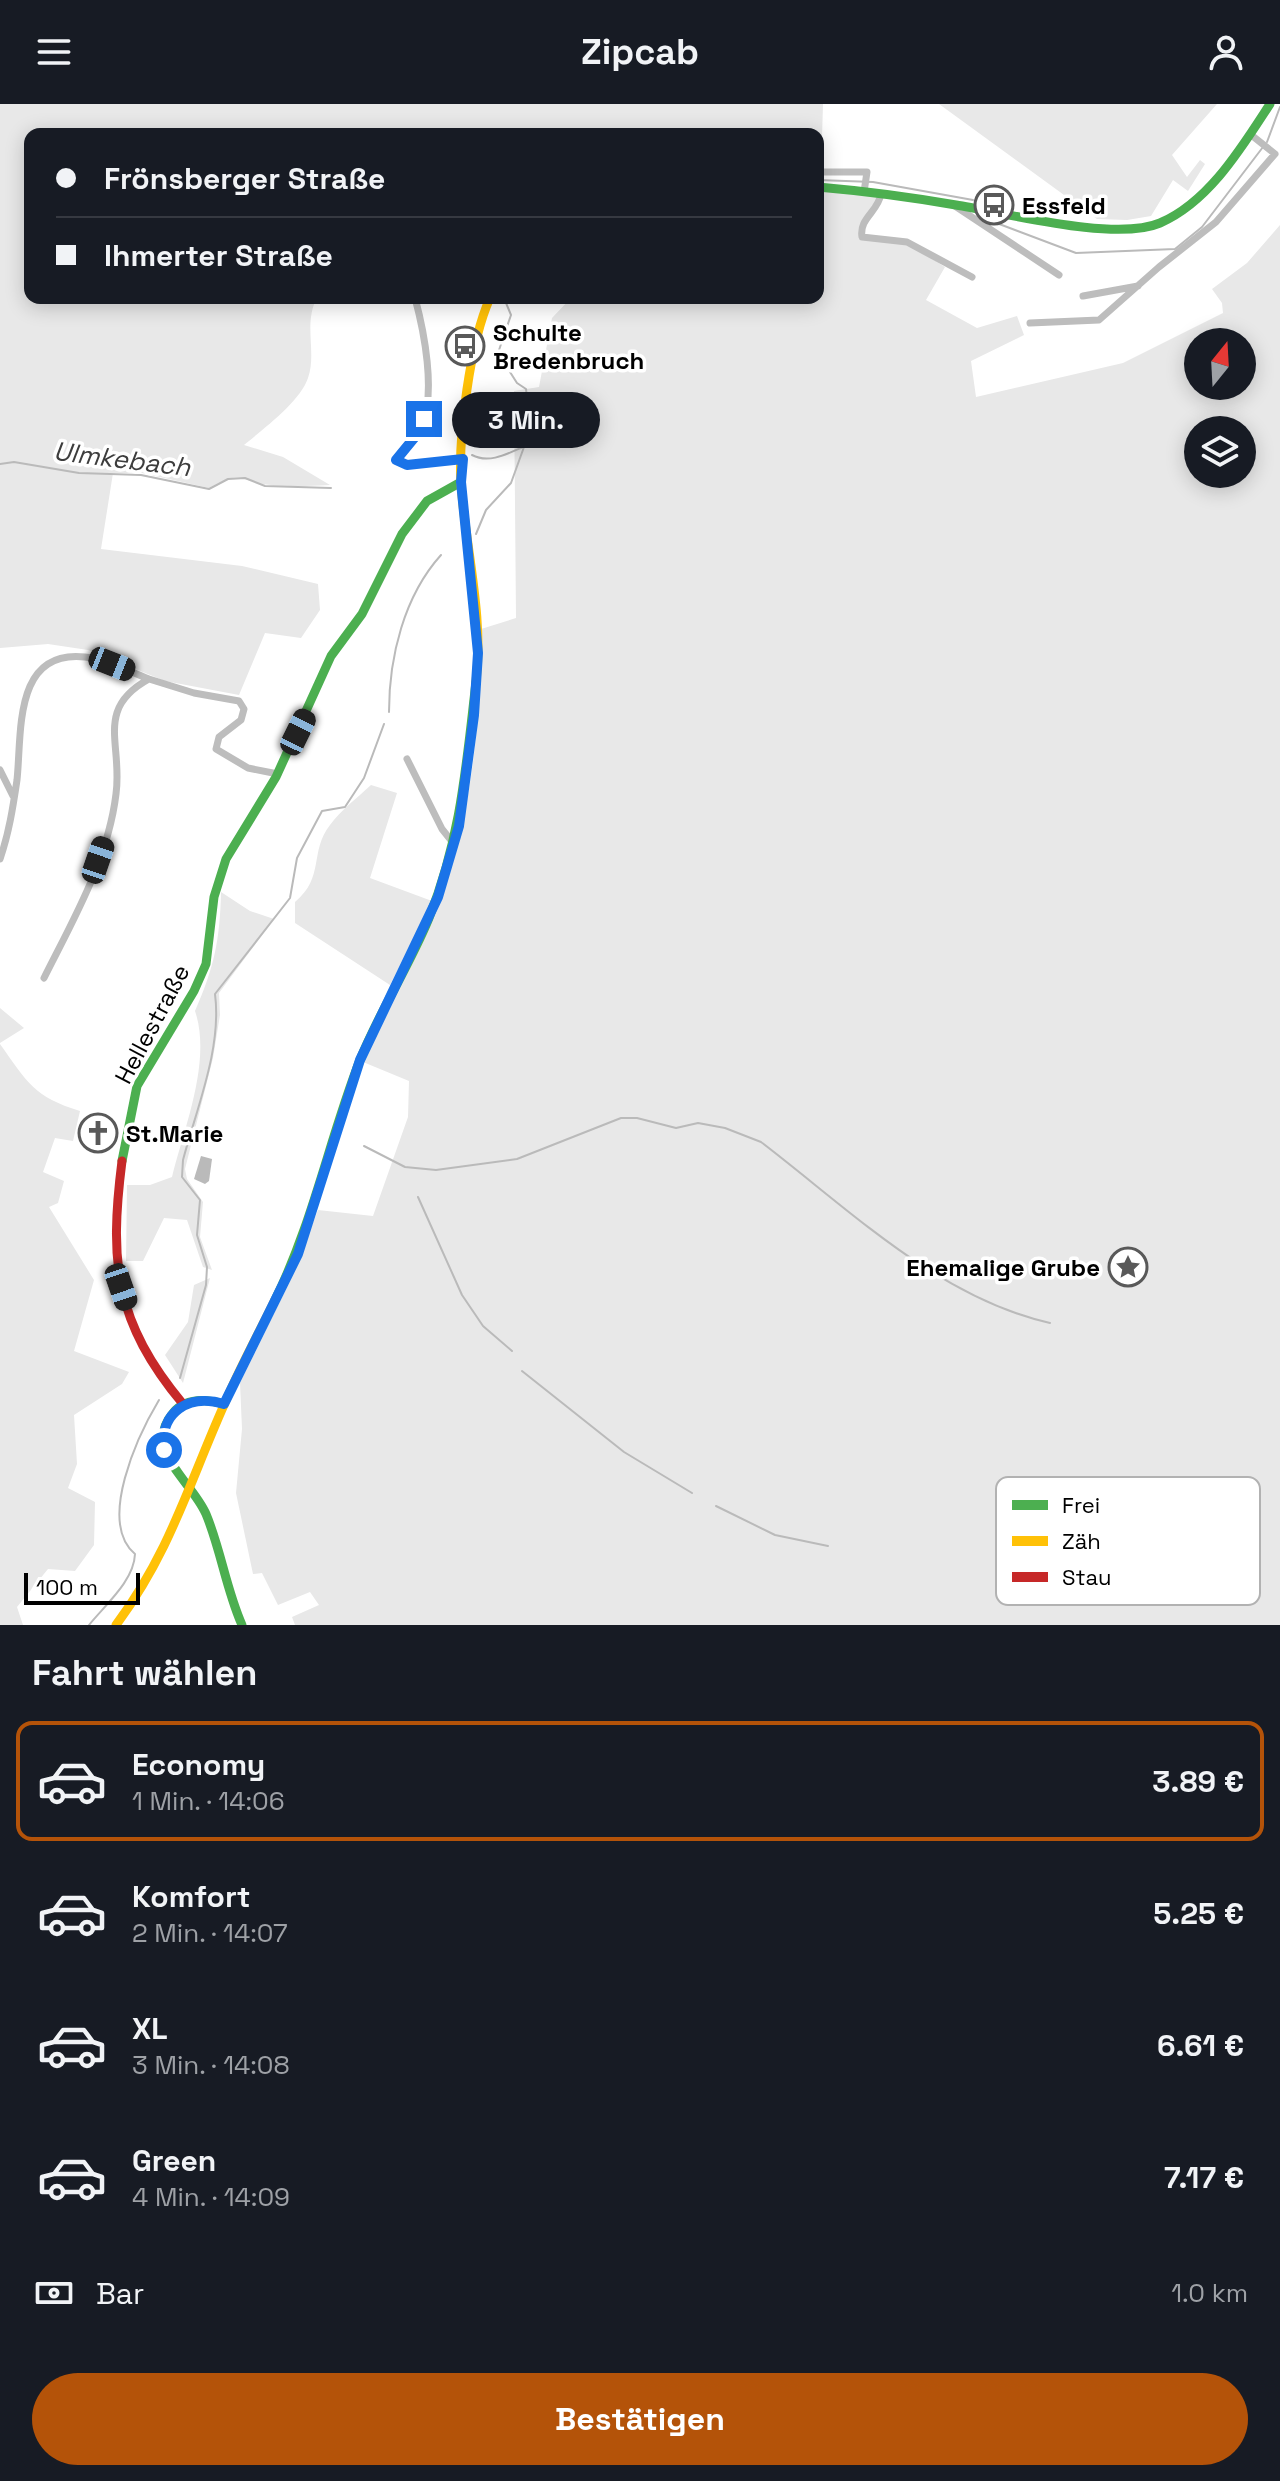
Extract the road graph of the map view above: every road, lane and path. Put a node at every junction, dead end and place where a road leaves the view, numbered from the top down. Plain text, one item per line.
1 (1270, 104) edge
2 (1254, 137) junction
3 (1278, 151) edge
4 (824, 172) edge
5 (824, 188) edge
6 (864, 192) junction
7 (881, 194) junction
8 (953, 204) junction
9 (1059, 275) dead end
10 (972, 277) dead end
11 (1138, 286) junction
12 (1083, 296) dead end
13 (416, 304) edge
14 (487, 304) edge
15 (1030, 323) dead end
16 (463, 459) junction
17 (461, 482) junction
18 (149, 679) junction
19 (407, 759) dead end
20 (0, 770) edge
21 (278, 774) junction
22 (14, 798) junction
23 (454, 844) junction
24 (0, 859) edge
25 (44, 978) dead end
26 (183, 1404) junction
27 (224, 1404) junction
28 (116, 1625) edge
29 (242, 1625) edge

1 - 2 main road
2 - 3 street
2 - 8 main road
3 - 11 street
4 - 6 street
5 - 6 main road
6 - 7 main road
7 - 8 main road
7 - 10 street
8 - 9 street
11 - 12 street
11 - 15 street
13 - 16 street
14 - 16 main road
16 - 17 main road
17 - 21 main road, Hellestraße
17 - 23 main road
18 - 21 street
18 - 22 street
18 - 25 street
19 - 23 street
20 - 22 street
21 - 26 main road, Hellestraße
22 - 24 street
23 - 27 main road
26 - 27 main road
26 - 29 main road
27 - 28 main road

